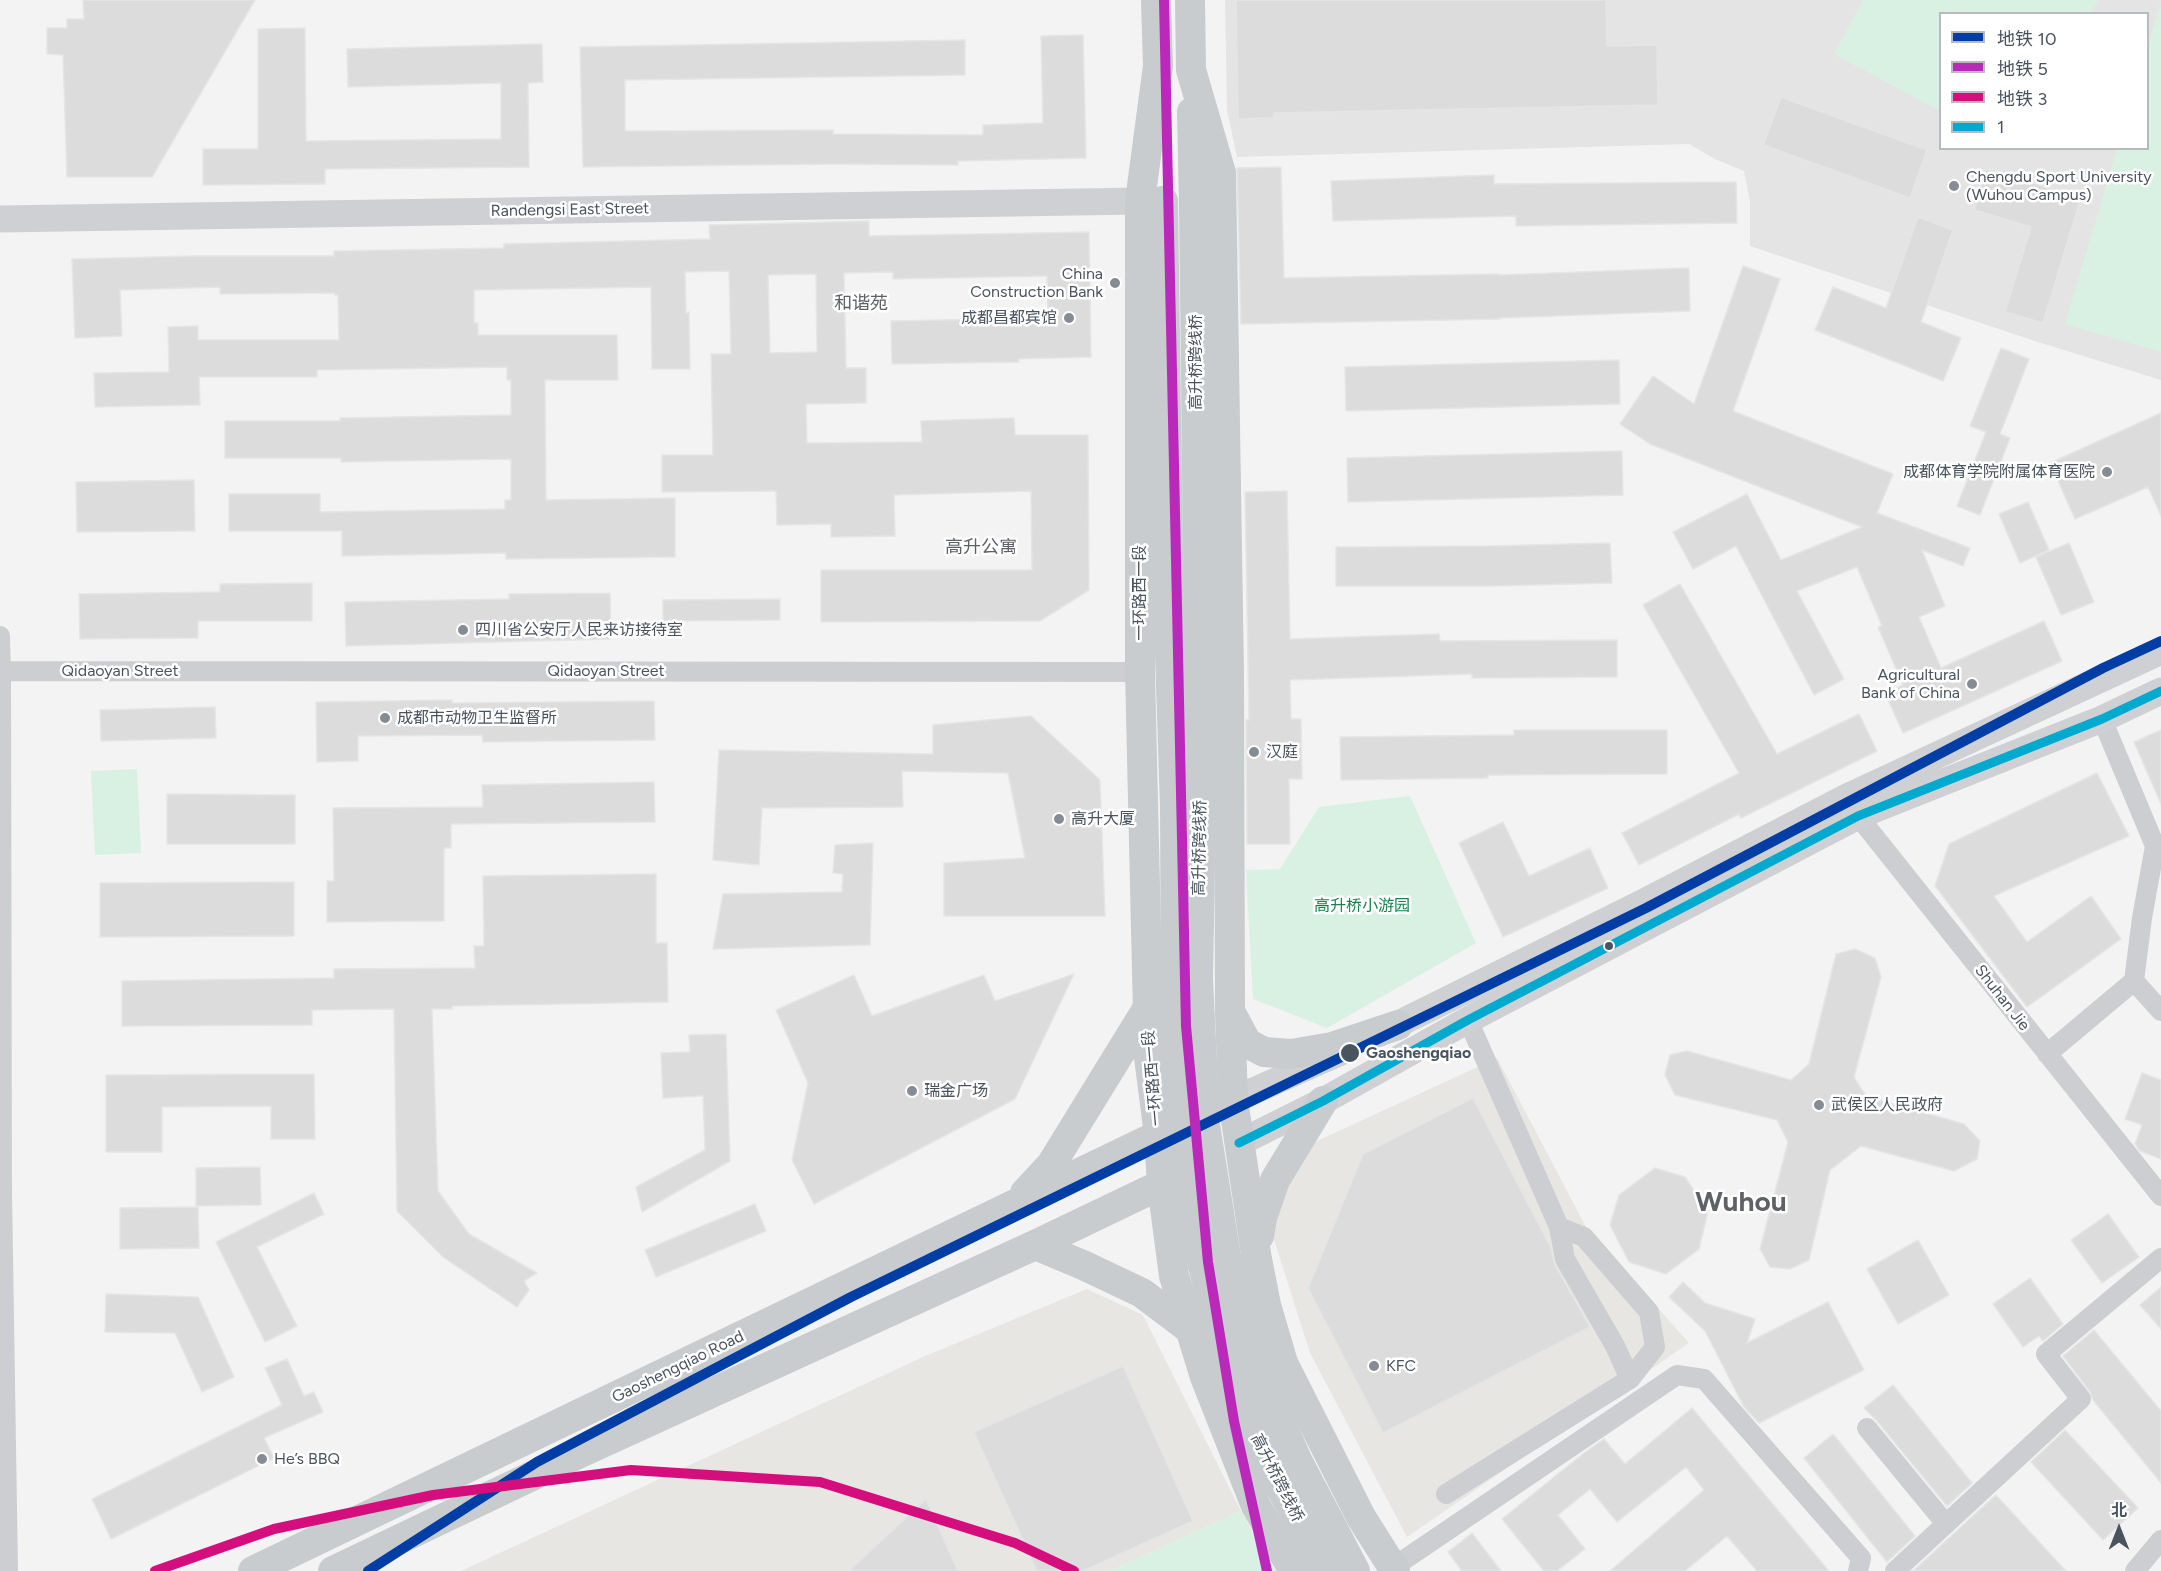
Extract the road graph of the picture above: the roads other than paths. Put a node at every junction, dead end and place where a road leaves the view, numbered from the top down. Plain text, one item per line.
1 (1156, 0) edge
2 (1190, 0) edge
3 (1191, 70) junction
4 (1152, 201) junction
5 (0, 219) edge
6 (0, 636) edge
7 (2161, 651) edge
8 (1, 671) edge
9 (1140, 672) junction
10 (2161, 691) edge
11 (2102, 719) junction
12 (1852, 807) junction
13 (2134, 981) junction
14 (1148, 1009) junction
15 (2161, 1011) edge
16 (1230, 1012) junction
17 (1468, 1020) junction
18 (1398, 1025) junction
19 (2047, 1054) junction
20 (1233, 1100) junction
21 (1323, 1101) junction
22 (1159, 1135) junction
23 (1239, 1143) junction
24 (1162, 1185) junction
25 (1, 1192) edge
26 (2161, 1196) edge
27 (1009, 1208) junction
28 (1559, 1227) junction
29 (1035, 1245) junction
30 (1256, 1254) junction
31 (2161, 1258) edge
32 (1191, 1330) junction
33 (1630, 1379) junction
34 (1867, 1428) dead end
35 (1446, 1494) dead end
36 (1946, 1524) junction
37 (2161, 1540) edge
38 (1394, 1569) edge
39 (8, 1571) edge
40 (253, 1571) edge
41 (333, 1571) edge
42 (1294, 1571) edge
43 (1326, 1571) edge
44 (1355, 1571) edge
45 (1858, 1571) edge
46 (1894, 1571) edge
47 (2135, 1571) edge

1 - 4 main road
2 - 3 main road
3 - 16 main road
3 - 44 main road, 高升桥跨线桥, bridge
4 - 5 main road, Randengsi East Street
4 - 9 main road, 一环路西一段
4 - 43 main road, 高升桥跨线桥, bridge
6 - 8 street
7 - 12 main road
8 - 9 street, Qidaoyan Street
8 - 25 street
9 - 14 main road, 一环路西一段
10 - 11 main road
11 - 12 main road
11 - 13 street
12 - 17 main road
12 - 18 main road
12 - 19 street, Shuhan Jie
13 - 15 street
13 - 19 street
14 - 22 main road, 一环路西一段
14 - 27 main road
16 - 18 main road
16 - 20 main road
17 - 21 main road
17 - 28 street
18 - 20 main road
19 - 26 street, Shuhan Jie
20 - 22 main road, Gaoshengqiao Road
20 - 23 main road
21 - 23 main road
21 - 30 main road
22 - 24 main road, 一环路西一段
22 - 27 main road, Gaoshengqiao Road
23 - 24 main road
23 - 30 main road
24 - 29 main road
24 - 32 main road, 一环路西一段
25 - 39 street
27 - 40 main road, Gaoshengqiao Road
28 - 33 street
28 - 33 street
29 - 32 main road
29 - 41 main road
30 - 38 main road
31 - 36 street
32 - 42 main road, 一环路西一段
33 - 35 street
34 - 36 street
36 - 46 street
37 - 47 street
38 - 45 street

